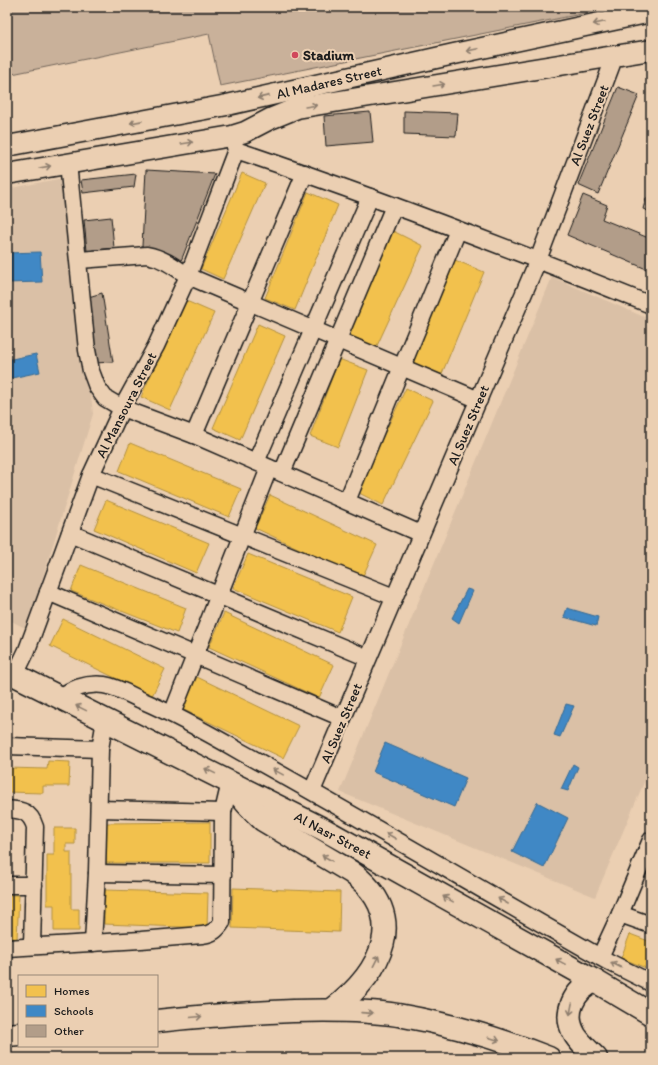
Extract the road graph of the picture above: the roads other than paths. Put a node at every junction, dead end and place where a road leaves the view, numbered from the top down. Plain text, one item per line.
1 (651, 12) edge
2 (651, 50) edge
3 (615, 56) junction
4 (227, 105) junction
5 (234, 143) junction
6 (7, 146) edge
7 (68, 163) junction
8 (306, 173) junction
9 (7, 174) edge
10 (370, 197) junction
11 (394, 206) junction
12 (458, 230) junction
13 (79, 260) junction
14 (538, 260) junction
15 (188, 276) junction
16 (251, 303) junction
17 (651, 305) edge
18 (313, 330) junction
19 (338, 340) junction
20 (402, 367) junction
21 (478, 400) junction
22 (122, 408) junction
23 (194, 435) junction
24 (269, 468) junction
25 (91, 475) junction
26 (347, 501) junction
27 (70, 534) junction
28 (421, 534) junction
29 (242, 535) junction
30 (48, 592) junction
31 (218, 596) junction
32 (394, 597) junction
33 (195, 655) junction
34 (368, 658) junction
35 (11, 673) edge
36 (60, 697) junction
37 (172, 714) junction
38 (342, 718) junction
39 (105, 720) junction
40 (7, 746) edge
41 (100, 749) junction
42 (230, 782) junction
43 (312, 791) junction
44 (99, 808) junction
45 (7, 809) edge
46 (223, 812) junction
47 (651, 840) edge
48 (97, 873) junction
49 (223, 875) junction
50 (7, 885) edge
51 (34, 885) junction
52 (620, 914) junction
53 (651, 925) edge
54 (93, 942) junction
55 (32, 946) junction
56 (7, 948) edge
57 (600, 957) junction
58 (595, 981) junction
59 (651, 983) edge
60 (332, 1010) junction
61 (651, 1014) edge
62 (158, 1021) edge
63 (18, 1034) edge
64 (7, 1035) edge
65 (550, 1058) edge
66 (596, 1058) edge

1 -> 4 street, Al Madares Street
2 - 3 street, Al Madares Street
5 -> 3 street, Al Madares Street
3 - 14 street, Al Suez Street
4 - 5 street
4 -> 6 street, Al Madares Street
7 -> 5 street, Al Madares Street
5 - 8 street
5 - 15 street, Al Mansoura Street
9 -> 7 street, Al Madares Street
7 - 13 street
8 - 10 street
8 - 16 street
10 - 11 street
10 - 18 street
11 - 12 street
11 - 19 street
12 - 14 street
12 - 20 street
13 - 15 street
13 - 22 street
14 - 17 street
14 - 21 street, Al Suez Street
15 - 16 street
15 - 22 street, Al Mansoura Street
16 - 18 street
16 - 23 street
18 - 19 street
18 - 24 street
19 - 20 street
19 - 24 street
20 - 21 street
20 - 26 street
21 - 28 street, Al Suez Street
22 - 23 street
22 - 25 street, Al Mansoura Street
23 - 24 street
24 - 26 street
24 - 29 street
25 - 27 street, Al Mansoura Street
25 - 29 street
26 - 28 street
27 - 30 street, Al Mansoura Street
27 - 31 street
28 - 32 street, Al Suez Street
29 - 31 street
29 - 32 street
30 - 33 street
30 - 35 street, Al Mansoura Street
31 - 33 street
31 - 34 street
32 - 34 street, Al Suez Street
33 - 37 street
33 - 38 street
34 - 38 street, Al Suez Street
35 - 36 main road, Al Nasr Street
36 - 37 street
39 -> 36 main road, Al Nasr Street
43 -> 37 street
38 - 43 street, Al Suez Street
39 - 41 street
42 -> 39 main road, Al Nasr Street
40 - 41 street
41 - 44 street
42 - 46 street
58 -> 42 main road, Al Nasr Street
60 -> 42 main road
57 -> 43 street
44 - 46 street
44 - 48 street
45 - 51 street
46 - 49 street
47 - 52 street
48 - 49 street
48 - 54 street
49 - 54 street
50 - 51 street
51 - 55 street
52 - 53 street
52 - 57 street
54 - 55 street
55 - 56 street
59 -> 57 street
58 - 61 main road, Al Nasr Street
58 -> 66 main road
62 -> 60 main road
60 -> 65 main road
63 - 64 main road

